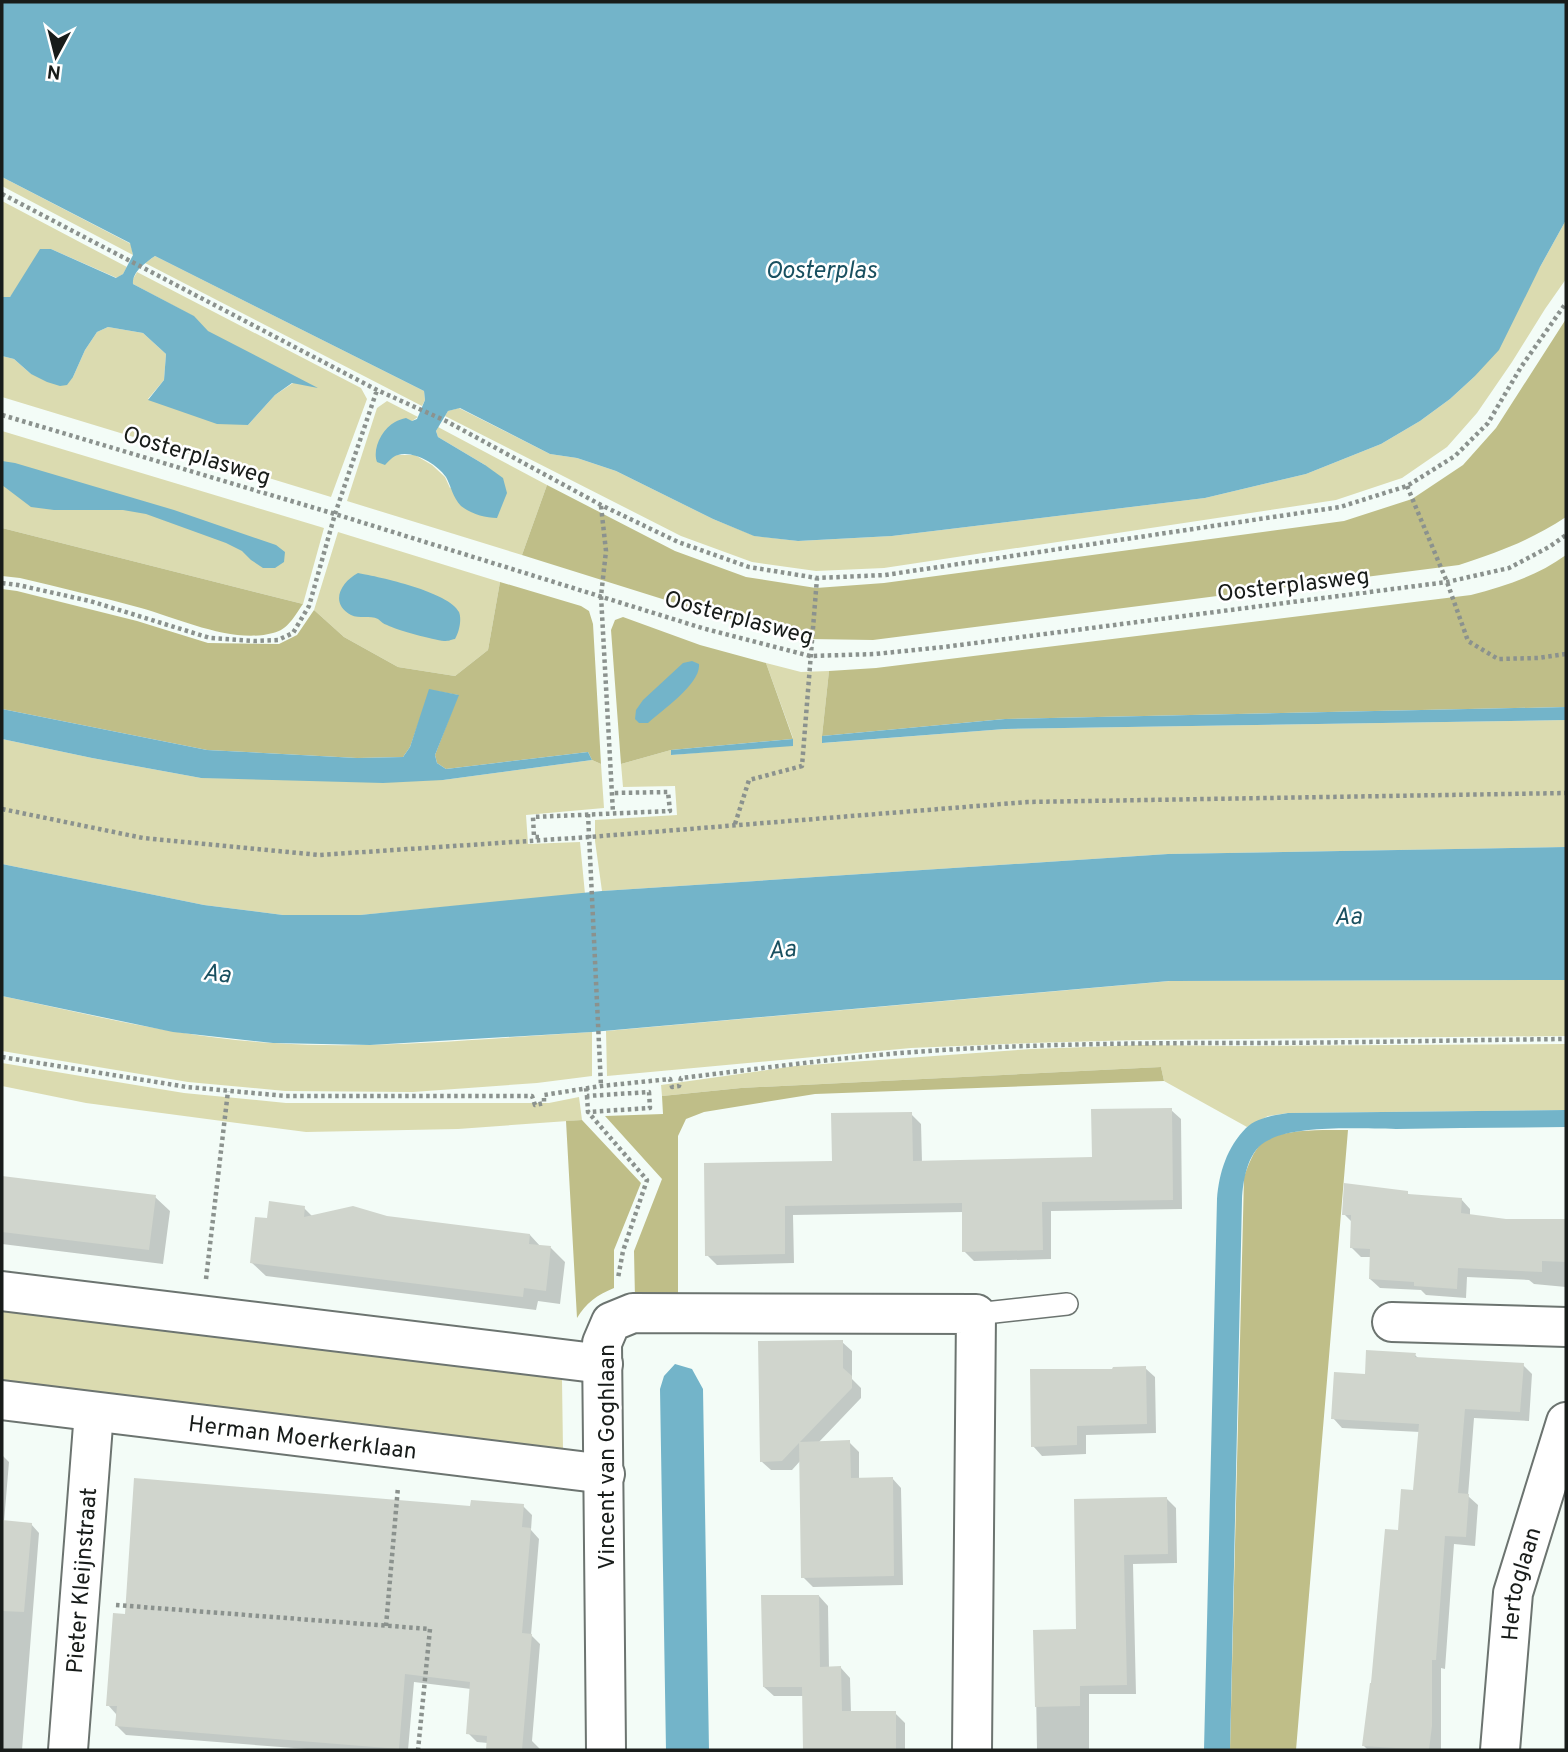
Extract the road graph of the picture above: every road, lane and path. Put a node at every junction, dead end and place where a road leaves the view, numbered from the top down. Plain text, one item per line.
1 (2, 194) edge
2 (1566, 303) edge
3 (377, 390) junction
4 (2, 415) edge
5 (1406, 486) junction
6 (601, 505) junction
7 (335, 514) junction
8 (1566, 535) edge
9 (817, 578) junction
10 (1447, 582) junction
11 (2, 583) edge
12 (601, 596) junction
13 (1566, 654) edge
14 (810, 656) junction
15 (612, 793) junction
16 (1566, 793) edge
17 (2, 809) edge
18 (613, 813) junction
19 (588, 814) junction
20 (735, 824) junction
21 (589, 835) junction
22 (1566, 1039) edge
23 (2, 1057) edge
24 (601, 1086) junction
25 (586, 1088) junction
26 (228, 1091) junction
27 (587, 1096) junction
28 (588, 1112) junction
29 (2, 1290) edge
30 (1067, 1304) dead end
31 (976, 1314) junction
32 (201, 1315) junction
33 (611, 1322) junction
34 (1392, 1322) dead end
35 (1566, 1327) edge
36 (603, 1364) junction
37 (2, 1400) edge
38 (94, 1412) junction
39 (1566, 1422) edge
40 (605, 1474) junction
41 (398, 1477) dead end
42 (80, 1602) junction
43 (386, 1626) junction
44 (68, 1750) edge
45 (418, 1750) edge
46 (606, 1750) edge
47 (972, 1750) edge
48 (1500, 1750) edge

1 - 3 path
2 - 5 path
3 - 6 path
3 - 7 path
4 - 7 path, Oosterplasweg
5 - 9 path
5 - 10 path
6 - 9 path
6 - 12 path
7 - 11 path
7 - 12 path, Oosterplasweg
8 - 10 path, Oosterplasweg
9 - 14 path
10 - 13 path
10 - 14 path, Oosterplasweg
12 - 14 path, Oosterplasweg
12 - 15 path
14 - 20 path
15 - 18 path
15 - 18 path
16 - 20 path
17 - 21 path
18 - 19 path
19 - 21 path
19 - 21 path
20 - 21 path
21 - 24 path
22 - 24 path
23 - 26 path
24 - 25 path
25 - 26 path
25 - 27 path
26 - 32 path
27 - 28 path
27 - 28 path
28 - 33 path
29 - 32 street
30 - 31 lane, Vincent van Goghlaan
31 - 33 street, Vincent van Goghlaan
31 - 47 street
32 - 36 street
33 - 36 street, Vincent van Goghlaan
34 - 35 street
36 - 40 street, Vincent van Goghlaan
37 - 38 street, Herman Moerkerklaan
38 - 40 street, Herman Moerkerklaan
38 - 42 street, Pieter Kleijnstraat
39 - 48 street, Hertoglaan
40 - 46 street, Vincent van Goghlaan
41 - 43 path
42 - 43 path
42 - 44 street, Pieter Kleijnstraat
43 - 45 path

